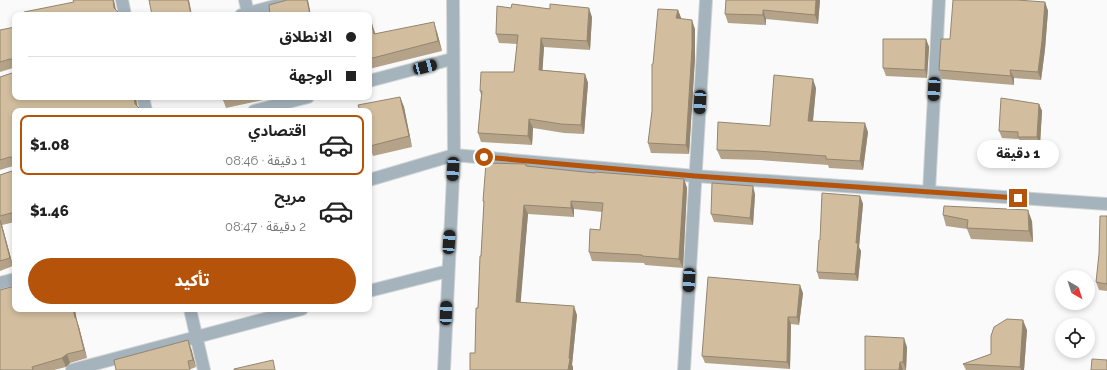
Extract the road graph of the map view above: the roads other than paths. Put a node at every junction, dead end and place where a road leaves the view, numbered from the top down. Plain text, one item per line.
1 (122, 0) edge
2 (245, 0) edge
3 (297, 0) edge
4 (453, 0) edge
5 (706, 0) edge
6 (939, 0) edge
7 (124, 12) edge
8 (244, 12) edge
9 (252, 12) edge
10 (452, 59) junction
11 (372, 80) edge
12 (296, 100) edge
13 (266, 108) edge
14 (454, 155) junction
15 (695, 176) junction
16 (372, 179) edge
17 (929, 192) junction
18 (1107, 204) edge
19 (448, 271) junction
20 (12, 280) edge
21 (0, 283) edge
22 (372, 290) edge
23 (191, 312) edge
24 (291, 312) edge
25 (196, 337) junction
26 (72, 370) edge
27 (204, 370) edge
28 (444, 370) edge
29 (684, 370) edge

1 - 7 street
2 - 8 street
3 - 9 street
4 - 10 street
5 - 15 street
6 - 17 street
10 - 11 street
10 - 14 street
12 - 13 street
14 - 15 street
14 - 16 street
14 - 19 street
15 - 17 street
15 - 29 street
17 - 18 street
19 - 22 street
19 - 28 street
20 - 21 street
23 - 25 street
24 - 25 street
25 - 26 street
25 - 27 street

